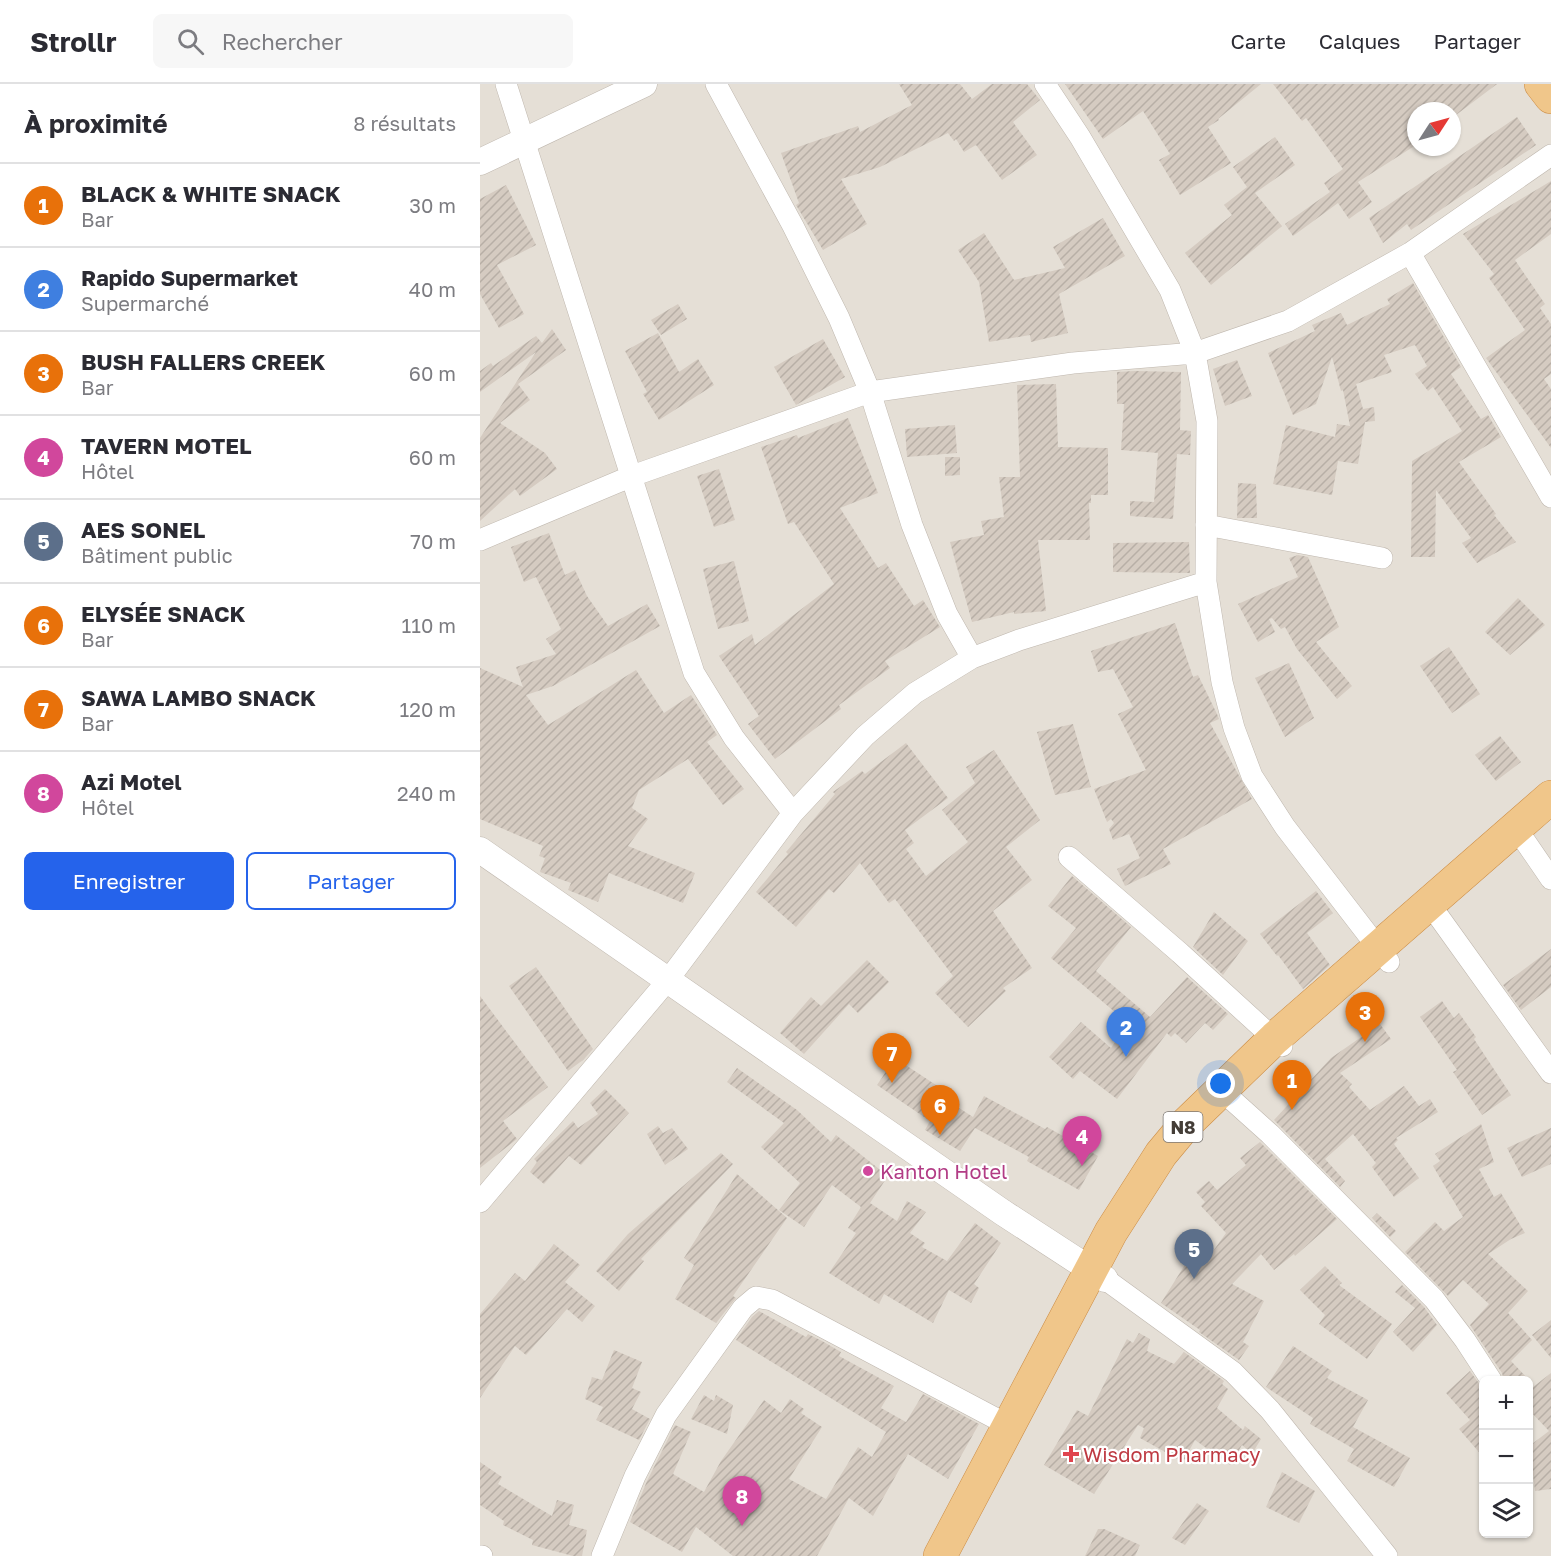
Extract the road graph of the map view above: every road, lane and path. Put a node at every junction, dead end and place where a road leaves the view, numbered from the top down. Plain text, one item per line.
1 (506, 84) edge
2 (644, 84) edge
3 (716, 84) edge
4 (1046, 84) edge
5 (1540, 84) edge
6 (1551, 97) edge
7 (523, 141) junction
8 (1551, 155) edge
9 (480, 162) edge
10 (1410, 253) junction
11 (1195, 353) junction
12 (870, 392) junction
13 (632, 476) junction
14 (1551, 496) edge
15 (1206, 525) junction
16 (480, 540) edge
17 (1382, 558) dead end
18 (1206, 582) junction
19 (972, 658) junction
20 (1551, 797) edge
21 (793, 813) junction
22 (1551, 819) edge
23 (1521, 835) junction
24 (480, 850) edge
25 (1070, 857) dead end
26 (1551, 879) edge
27 (1439, 916) junction
28 (1384, 955) junction
29 (668, 980) junction
30 (1280, 1044) junction
31 (1551, 1073) edge
32 (1231, 1100) junction
33 (480, 1202) edge
34 (1098, 1275) junction
35 (1488, 1376) edge
36 (1008, 1425) junction
37 (602, 1556) edge
38 (940, 1556) edge
39 (957, 1556) edge
40 (1387, 1556) edge

1 - 7 street
2 - 7 street
3 - 12 street
4 - 11 street
5 - 6 highway
7 - 9 street
7 - 13 street
8 - 10 street
10 - 11 street
10 - 14 street
11 - 12 street
11 - 15 street
12 - 13 street
12 - 19 street
13 - 16 street
13 - 21 street
15 - 17 street
15 - 18 street
18 - 19 street
18 - 28 street
19 - 21 street
20 - 23 highway, N8
21 - 29 street
22 - 23 highway, N8
23 - 26 street
23 - 27 highway, N8
23 - 28 highway, N8
24 - 29 street
25 - 30 street
27 - 28 highway, N8
27 - 31 street
28 - 30 highway, N8
29 - 33 street
29 - 34 street
30 - 32 highway, N8
30 - 34 highway, N8
32 - 34 highway, N8
32 - 35 street
34 - 36 highway, N8
34 - 39 highway, N8
34 - 40 street
36 - 37 street
36 - 38 highway, N8

